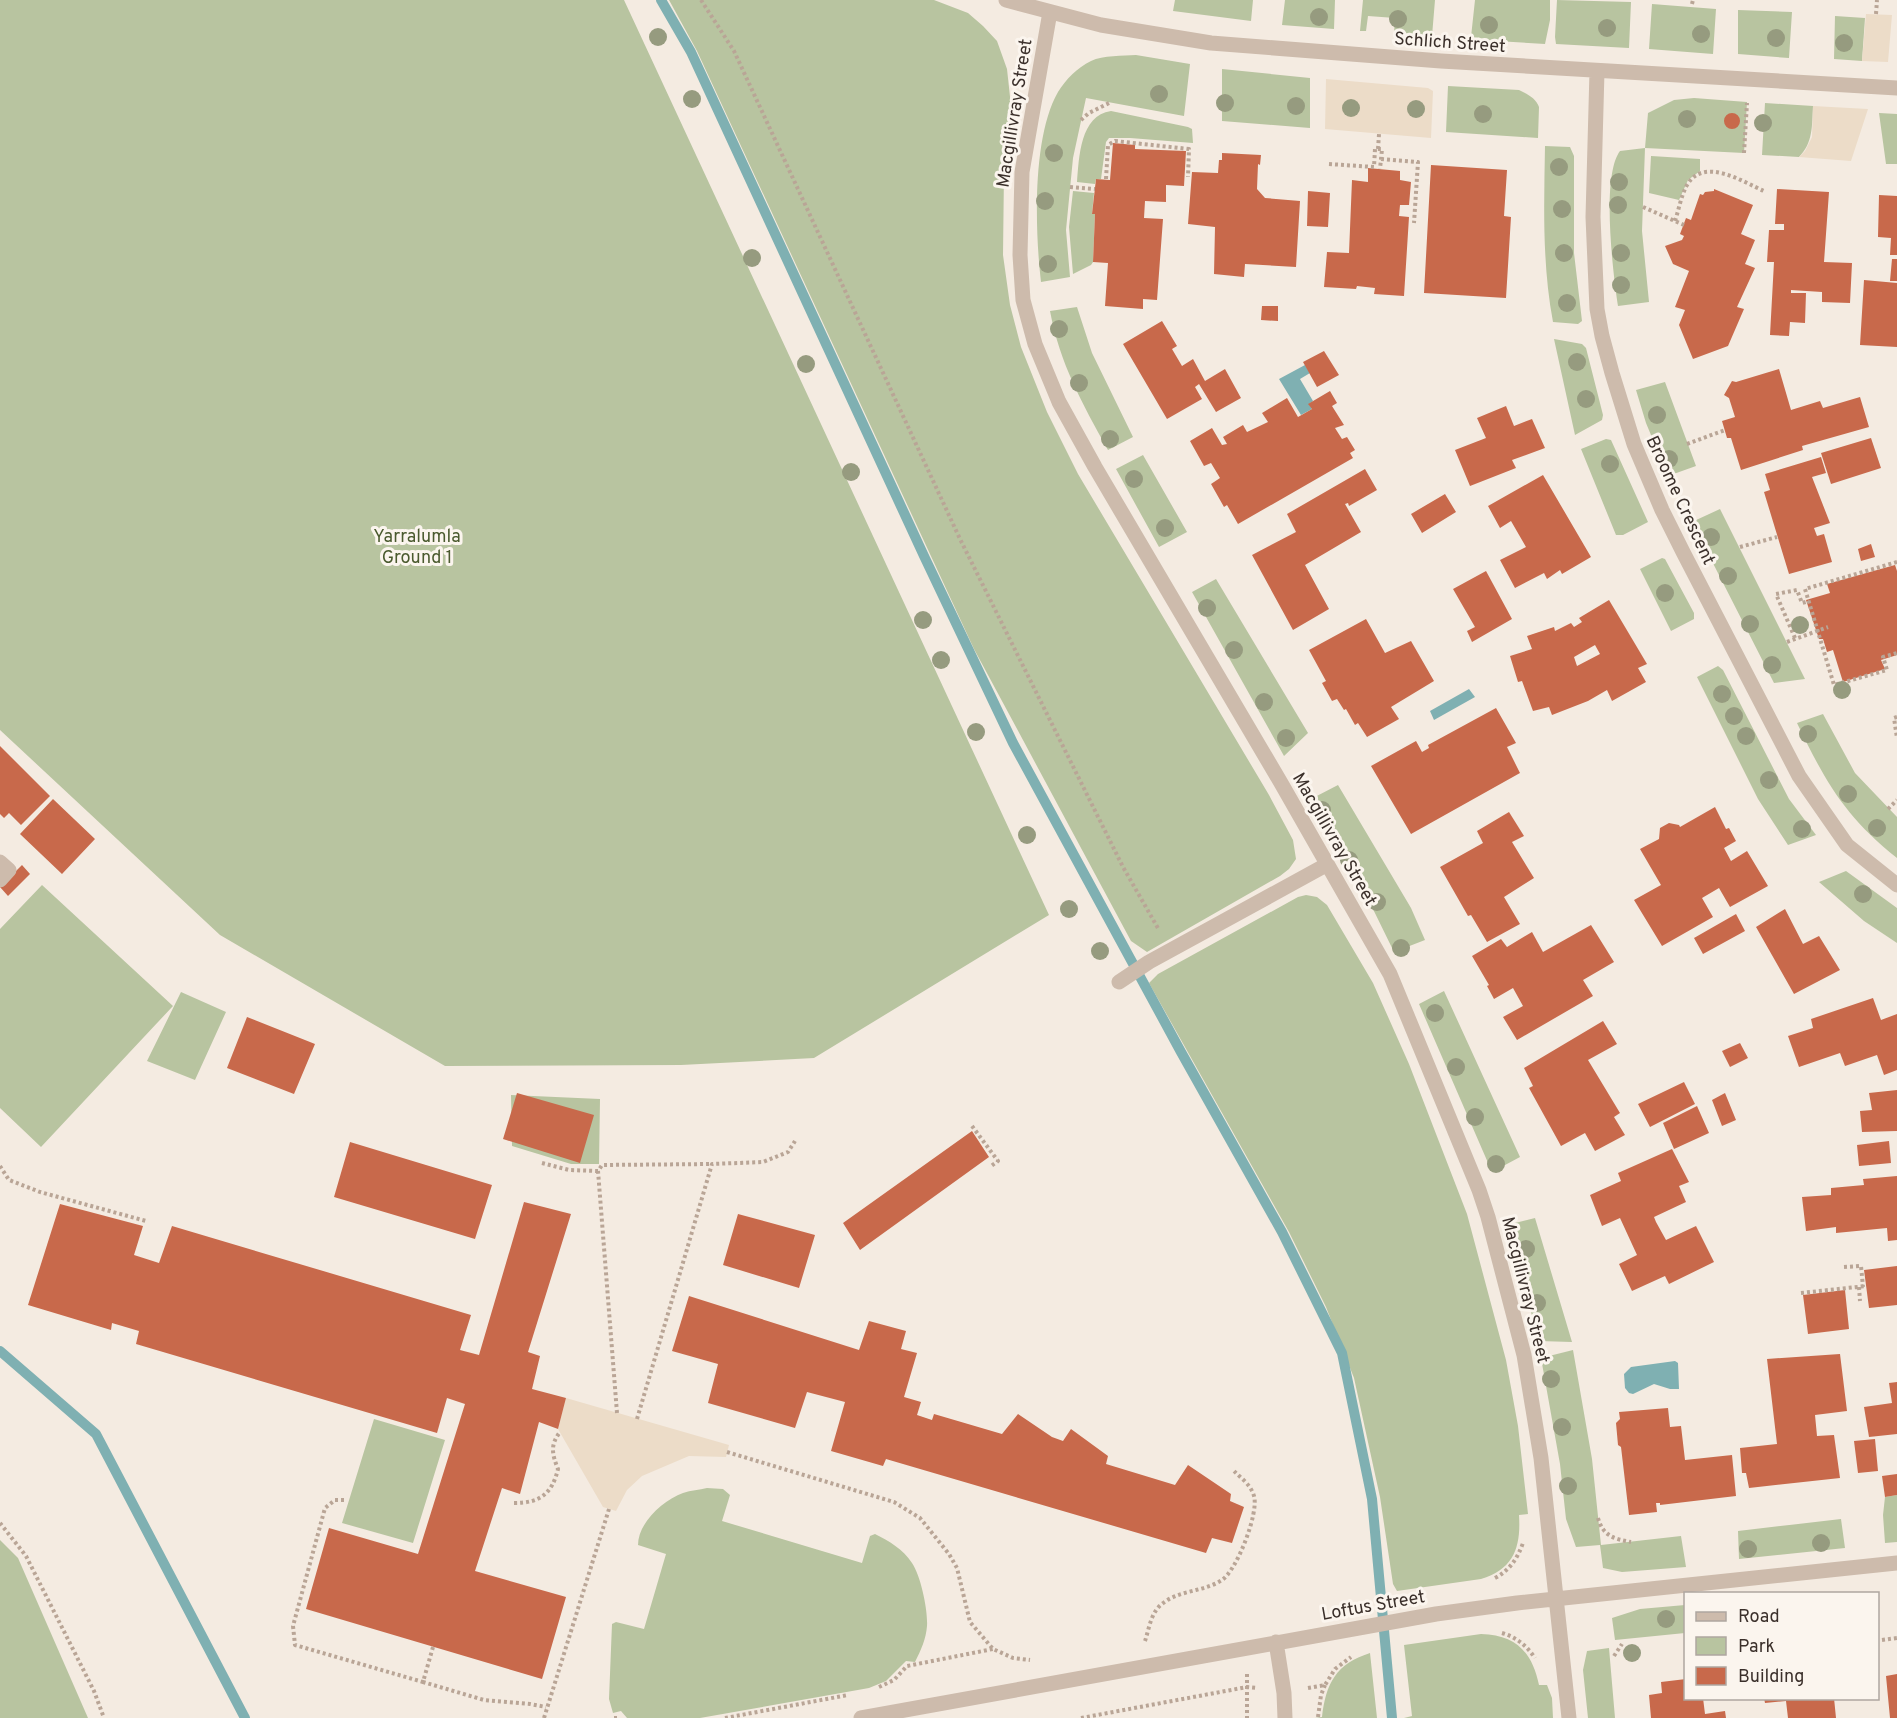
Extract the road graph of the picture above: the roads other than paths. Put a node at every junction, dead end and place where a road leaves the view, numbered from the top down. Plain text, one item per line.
1 (1006, 0) edge
2 (1050, 12) junction
3 (1597, 71) junction
4 (1897, 88) edge
5 (0, 862) edge
6 (1326, 865) junction
7 (0, 880) edge
8 (1897, 885) edge
9 (1119, 982) dead end
10 (1897, 1563) edge
11 (1557, 1599) junction
12 (1276, 1642) junction
13 (861, 1718) edge
14 (1284, 1718) edge
15 (1569, 1718) edge

1 - 2 street, Schlich Street
2 - 3 street, Schlich Street
2 - 6 street, Macgillivray Street
3 - 4 street, Schlich Street
3 - 8 street, Broome Crescent
5 - 7 street
6 - 9 street
6 - 11 street, Macgillivray Street
10 - 11 street, Loftus Street
11 - 12 street, Loftus Street
11 - 15 street, Macgillivray Street
12 - 13 street, Loftus Street
12 - 14 street

